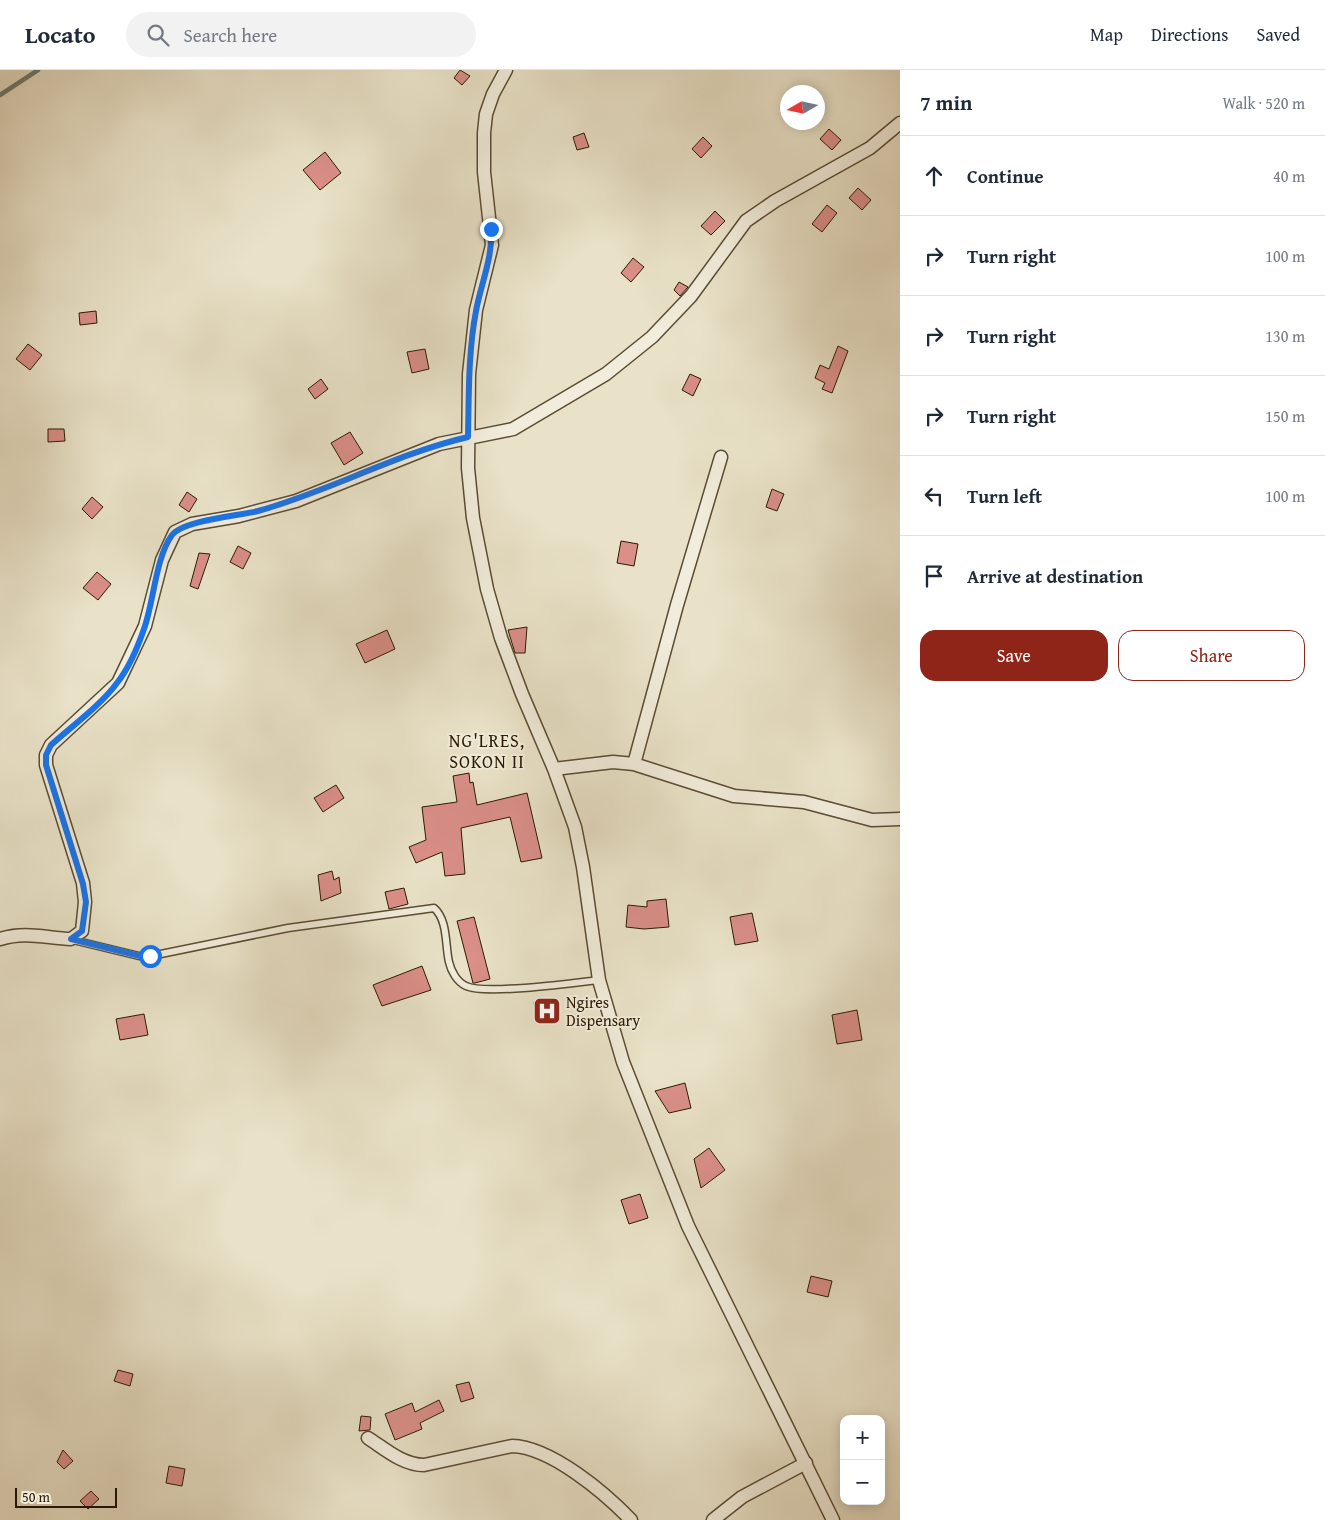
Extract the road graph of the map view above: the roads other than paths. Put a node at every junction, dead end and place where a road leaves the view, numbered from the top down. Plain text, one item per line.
1 (506, 70) edge
2 (900, 123) edge
3 (468, 437) junction
4 (721, 457) dead end
5 (634, 764) junction
6 (554, 769) junction
7 (900, 819) edge
8 (0, 939) edge
9 (71, 939) junction
10 (599, 980) junction
11 (368, 1438) dead end
12 (806, 1463) junction
13 (631, 1520) edge
14 (713, 1520) edge
15 (833, 1520) edge

1 - 3 street
2 - 3 street
3 - 6 street
3 - 9 street
4 - 5 street
5 - 6 street
5 - 7 street
6 - 10 street
8 - 9 street
9 - 10 lane
10 - 12 street
11 - 13 street
12 - 14 street
12 - 15 street

